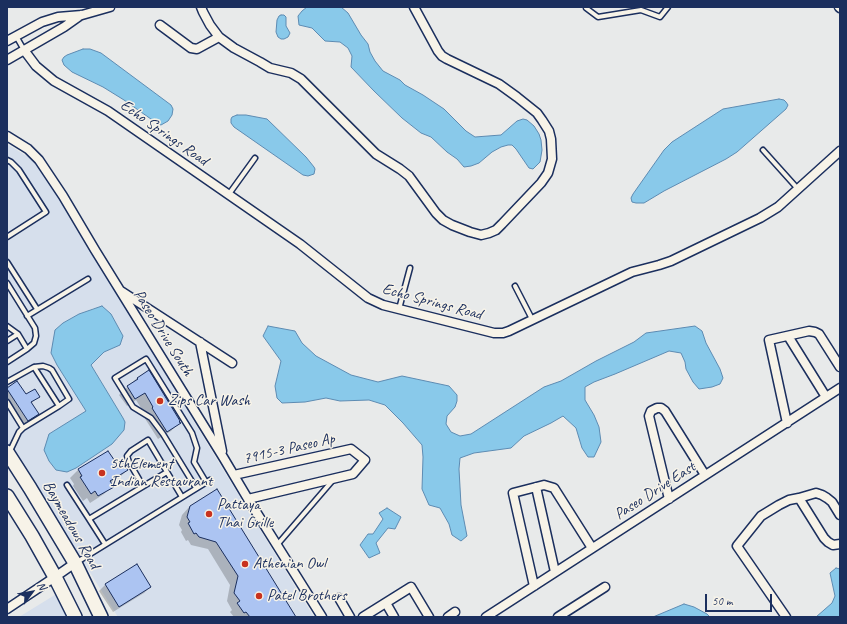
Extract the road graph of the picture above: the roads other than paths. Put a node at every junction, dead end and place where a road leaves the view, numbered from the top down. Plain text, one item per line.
1 (110, 7) edge
2 (202, 7) edge
3 (414, 7) edge
4 (586, 7) edge
5 (668, 7) edge
6 (82, 15) junction
7 (160, 26) dead end
8 (16, 36) junction
9 (219, 37) junction
10 (7, 40) edge
11 (24, 50) junction
12 (7, 60) edge
13 (7, 136) edge
14 (763, 150) dead end
15 (840, 151) edge
16 (255, 158) dead end
17 (7, 160) edge
18 (798, 189) junction
19 (229, 195) junction
20 (7, 237) edge
21 (7, 262) edge
22 (410, 268) dead end
23 (88, 279) dead end
24 (7, 284) edge
25 (515, 286) dead end
26 (119, 289) junction
27 (37, 309) junction
28 (399, 309) junction
29 (28, 316) junction
30 (532, 320) junction
31 (7, 326) edge
32 (18, 334) junction
33 (788, 336) junction
34 (7, 341) edge
35 (200, 342) junction
36 (27, 349) junction
37 (7, 362) edge
38 (232, 363) dead end
39 (34, 367) junction
40 (840, 367) edge
41 (7, 382) edge
42 (840, 388) edge
43 (826, 397) junction
44 (7, 402) edge
45 (59, 406) junction
46 (787, 422) junction
47 (24, 428) junction
48 (8, 453) edge
49 (223, 457) junction
50 (167, 472) junction
51 (234, 475) junction
52 (704, 476) junction
53 (334, 479) junction
54 (67, 485) dead end
55 (143, 486) junction
56 (536, 487) junction
57 (196, 488) junction
58 (7, 496) edge
59 (182, 497) junction
60 (799, 498) junction
61 (248, 499) junction
62 (669, 499) junction
63 (840, 515) edge
64 (89, 519) junction
65 (105, 544) junction
66 (840, 544) edge
67 (277, 545) junction
68 (592, 548) junction
69 (75, 563) junction
70 (555, 572) junction
71 (56, 577) junction
72 (534, 586) junction
73 (605, 587) dead end
74 (339, 598) dead end
75 (386, 603) junction
76 (7, 610) edge
77 (75, 617) edge
78 (101, 617) edge
79 (322, 617) edge
80 (350, 617) edge
81 (363, 617) edge
82 (394, 617) edge
83 (429, 617) edge
84 (486, 617) edge
85 (558, 617) edge
86 (786, 617) edge

1 - 6 street
2 - 9 street
3 - 9 street
4 - 5 lane
6 - 8 street
6 - 11 street
7 - 9 street
8 - 10 street
8 - 11 lane
11 - 12 street
11 - 19 street, Echo Springs Road
13 - 26 street, Paseo Drive South
14 - 18 lane
15 - 18 street, Echo Springs Road
16 - 19 lane
17 - 20 lane
18 - 30 street, Echo Springs Road
19 - 28 street, Echo Springs Road
21 - 27 lane
22 - 28 lane
23 - 27 lane
24 - 29 lane
25 - 30 lane
26 - 35 street
26 - 49 street, Paseo Drive South
27 - 29 lane
28 - 30 street, Echo Springs Road
29 - 36 lane
31 - 32 lane
32 - 34 lane
32 - 36 lane
33 - 40 street
33 - 43 street
33 - 46 street
35 - 38 street
35 - 49 street
36 - 37 lane
39 - 41 lane
39 - 45 lane
39 - 45 lane
42 - 43 street, Paseo Drive East
43 - 46 street, Paseo Drive East
44 - 47 lane
45 - 47 lane
46 - 52 street, Paseo Drive East
47 - 48 lane
48 - 69 main road, Baymeadows Road
49 - 51 street, Paseo Drive South
50 - 55 lane
50 - 55 lane
50 - 59 lane
51 - 53 street, 7915-3 Paseo Ap
51 - 61 street, Paseo Drive South
52 - 62 street, Paseo Drive East
52 - 62 street
53 - 61 street, 7915-3 Paseo Ap
53 - 67 lane
54 - 64 lane
55 - 64 lane
56 - 68 street
56 - 70 street
56 - 72 street
57 - 57 lane
57 - 59 lane
58 - 71 main road
59 - 65 lane
60 - 63 street
60 - 66 street
60 - 86 street
61 - 67 street, Paseo Drive South
62 - 68 street, Paseo Drive East
64 - 65 lane
65 - 69 lane
67 - 79 street, Paseo Drive South
68 - 70 street, Paseo Drive East
69 - 71 street
69 - 78 main road, Baymeadows Road
70 - 72 street, Paseo Drive East
71 - 76 street
71 - 77 main road
72 - 84 street, Paseo Drive East
73 - 85 street
74 - 80 street
75 - 81 street
75 - 82 street
75 - 83 street

